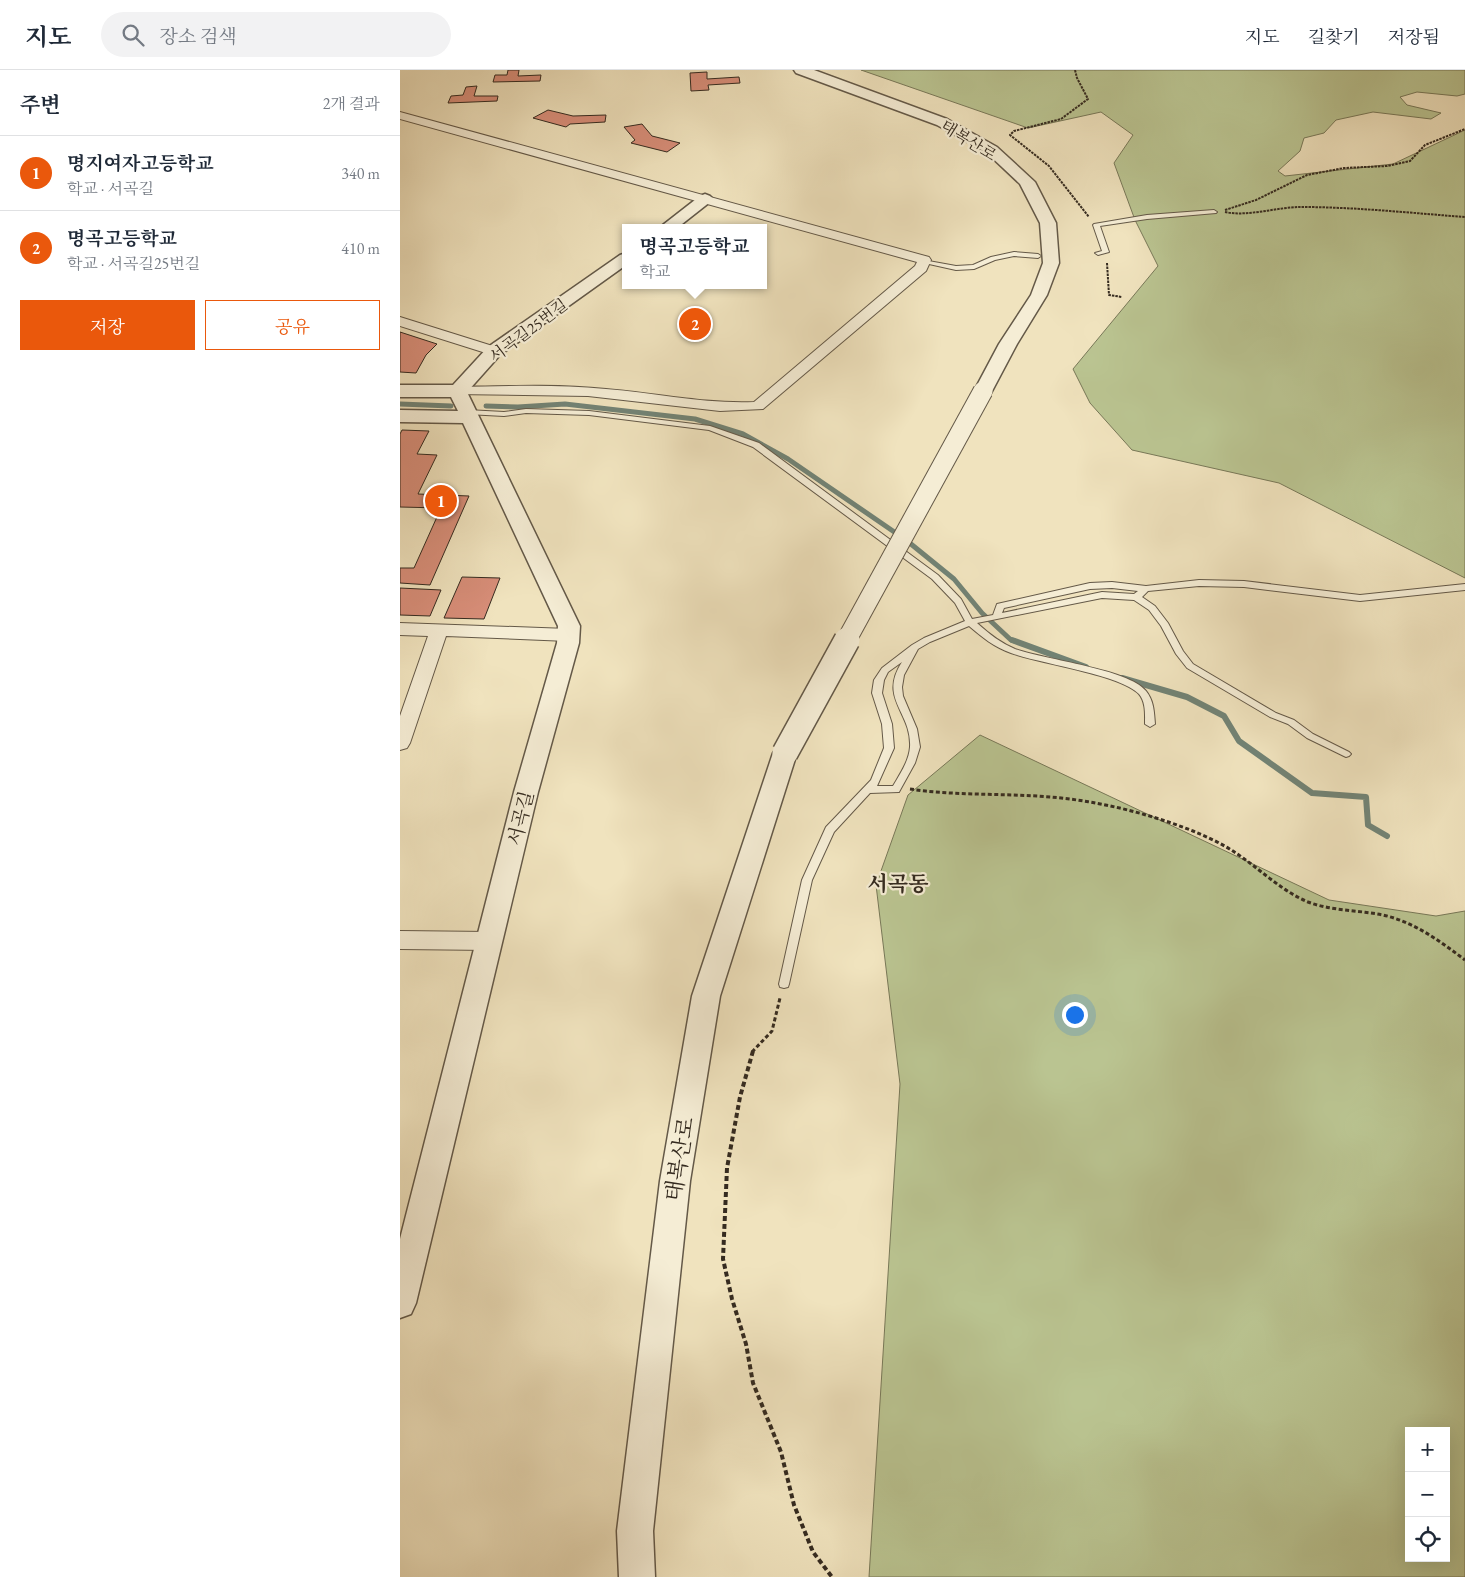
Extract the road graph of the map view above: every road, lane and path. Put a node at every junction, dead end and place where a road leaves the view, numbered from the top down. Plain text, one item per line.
1 (801, 70) edge
2 (1075, 70) edge
3 (400, 115) edge
4 (1465, 129) edge
5 (705, 199) junction
6 (1214, 212) junction
7 (1465, 217) edge
8 (672, 224) edge
9 (1096, 225) junction
10 (1106, 252) junction
11 (1098, 253) dead end
12 (1038, 256) dead end
13 (622, 261) edge
14 (923, 262) junction
15 (1122, 296) dead end
16 (400, 321) edge
17 (494, 351) junction
18 (400, 391) edge
19 (458, 392) junction
20 (468, 414) junction
21 (400, 416) edge
22 (1465, 586) edge
23 (1146, 589) junction
24 (1136, 597) junction
25 (996, 617) junction
26 (970, 622) junction
27 (400, 628) edge
28 (439, 631) junction
29 (568, 635) junction
30 (915, 648) junction
31 (1150, 724) dead end
32 (400, 742) edge
33 (1346, 754) dead end
34 (897, 786) junction
35 (867, 790) junction
36 (400, 940) edge
37 (489, 941) junction
38 (1465, 960) edge
39 (784, 984) joint
40 (400, 1303) edge
41 (637, 1577) edge
42 (832, 1577) edge

1 - 41 street, 태복산로, bridge
2 - 9 path
3 - 5 street
4 - 6 path
5 - 8 street
5 - 14 street
6 - 7 path
6 - 9 lane
9 - 10 lane
10 - 11 lane
10 - 15 path
12 - 14 lane
13 - 17 street, 서곡길25번길
14 - 19 street
16 - 17 street
17 - 19 street, 서곡길25번길
18 - 19 street
19 - 20 street
20 - 21 street
20 - 26 lane
20 - 29 street, 서곡길
22 - 23 lane
23 - 24 lane
23 - 25 lane
24 - 25 lane
24 - 33 lane
25 - 26 lane
26 - 30 lane
26 - 31 lane
27 - 28 street
28 - 29 street
28 - 32 street
29 - 37 street, 서곡길
30 - 34 lane
30 - 35 lane
34 - 35 lane
34 - 38 path
35 - 39 lane
36 - 37 street
37 - 40 street, 서곡길
39 - 42 path

